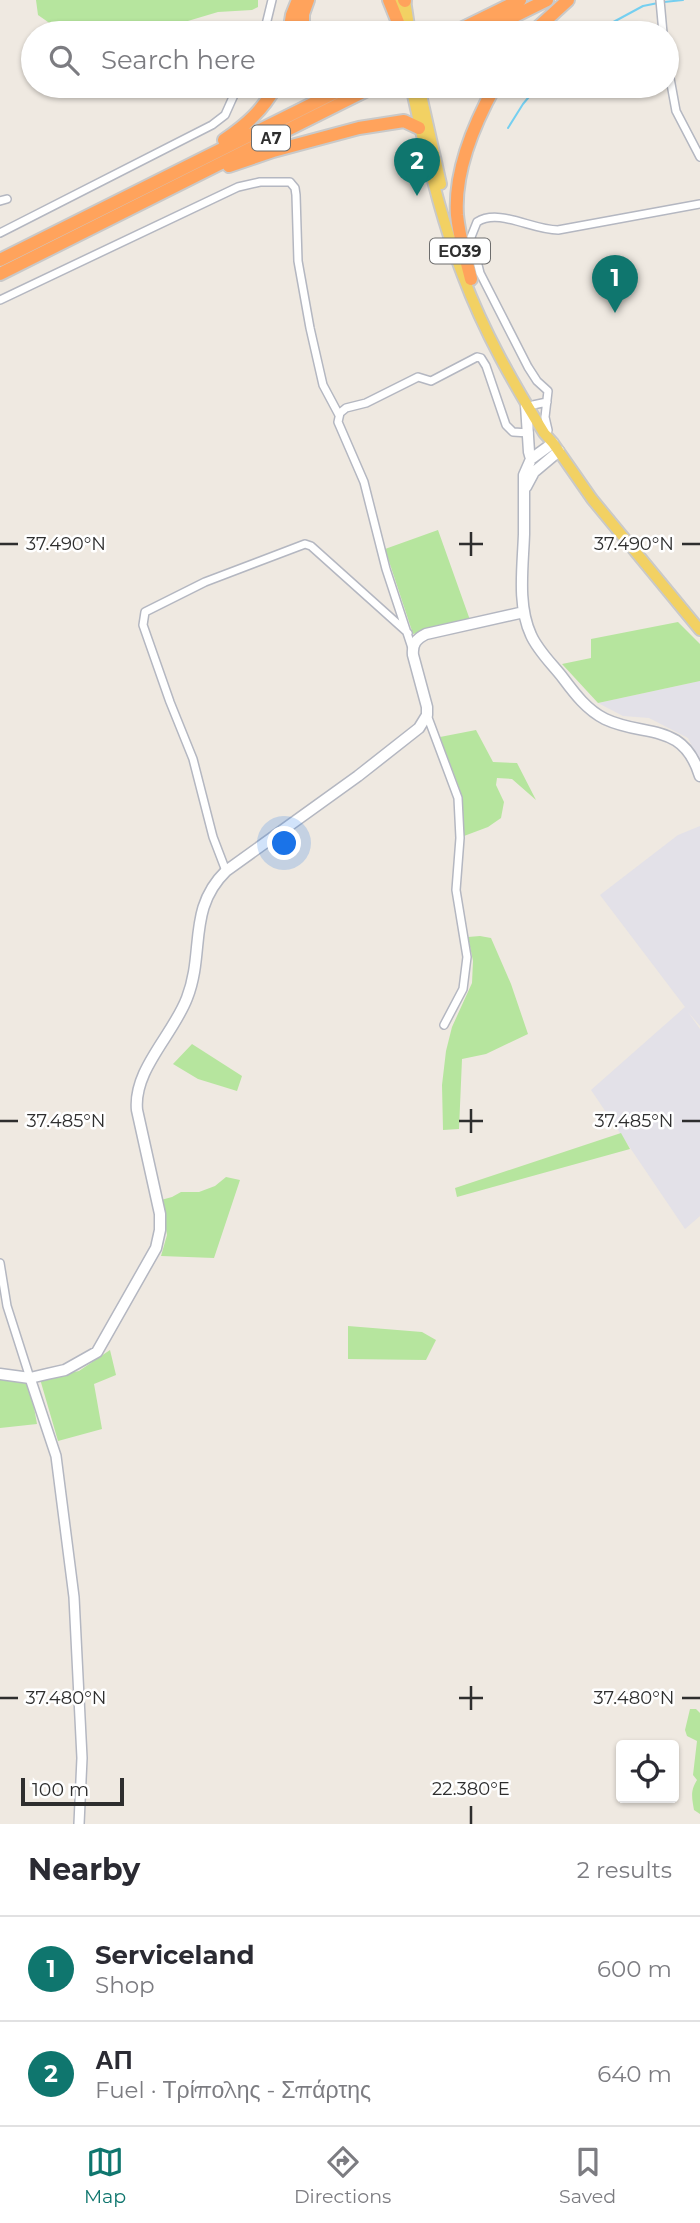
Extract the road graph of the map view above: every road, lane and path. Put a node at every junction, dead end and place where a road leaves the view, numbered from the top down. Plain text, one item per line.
1 (272, 0) edge
2 (298, 0) edge
3 (308, 0) edge
4 (389, 0) edge
5 (403, 0) edge
6 (520, 0) edge
7 (547, 0) edge
8 (568, 0) edge
9 (660, 0) edge
10 (267, 21) edge
11 (291, 21) edge
12 (303, 21) edge
13 (397, 21) edge
14 (401, 21) edge
15 (407, 21) edge
16 (477, 21) edge
17 (504, 21) edge
18 (545, 21) edge
19 (662, 21) edge
20 (233, 98) edge
21 (269, 98) edge
22 (324, 98) edge
23 (351, 98) edge
24 (413, 98) edge
25 (422, 98) edge
26 (489, 98) edge
27 (674, 98) edge
28 (419, 128) junction
29 (700, 157) edge
30 (187, 166) junction
31 (167, 190) junction
32 (700, 204) edge
33 (0, 233) edge
34 (0, 260) edge
35 (0, 274) edge
36 (471, 279) junction
37 (0, 300) edge
38 (547, 402) junction
39 (529, 404) junction
40 (339, 415) junction
41 (548, 430) junction
42 (529, 433) junction
43 (556, 447) junction
44 (531, 459) junction
45 (545, 462) junction
46 (525, 491) junction
47 (524, 612) junction
48 (700, 630) edge
49 (408, 633) junction
50 (412, 648) junction
51 (427, 715) junction
52 (700, 776) edge
53 (226, 871) junction
54 (444, 1025) dead end
55 (0, 1263) edge
56 (0, 1374) edge
57 (30, 1378) junction
58 (79, 1824) edge

1 - 10 street
2 - 11 highway
3 - 12 highway
4 - 13 highway
5 - 14 main road
5 - 15 main road
6 - 16 highway
7 - 17 highway
8 - 18 highway
9 - 19 street
20 - 33 street
21 - 30 highway
22 - 30 highway, Α7
23 - 31 highway, Α7
24 - 28 main road, ΕΟ39
25 - 36 main road, ΕΟ39
26 - 36 highway
27 - 29 street
28 - 31 highway
28 - 39 main road, ΕΟ39
30 - 34 highway, Α7
31 - 35 highway, Α7
32 - 38 street
36 - 39 main road, ΕΟ39
37 - 40 street
38 - 39 street
38 - 41 street
39 - 41 main road, ΕΟ39
39 - 42 main road
39 - 43 main road, ΕΟ39
40 - 42 street
40 - 49 street
41 - 43 main road, ΕΟ39
42 - 44 main road
43 - 44 main road
43 - 45 main road
43 - 48 main road, ΕΟ39
44 - 45 main road
44 - 46 main road
45 - 46 main road
46 - 47 main road
47 - 50 main road
47 - 52 main road
49 - 50 street
49 - 53 street
50 - 51 main road
51 - 53 main road
51 - 54 street
53 - 57 main road
55 - 57 street
56 - 57 main road
57 - 58 street

